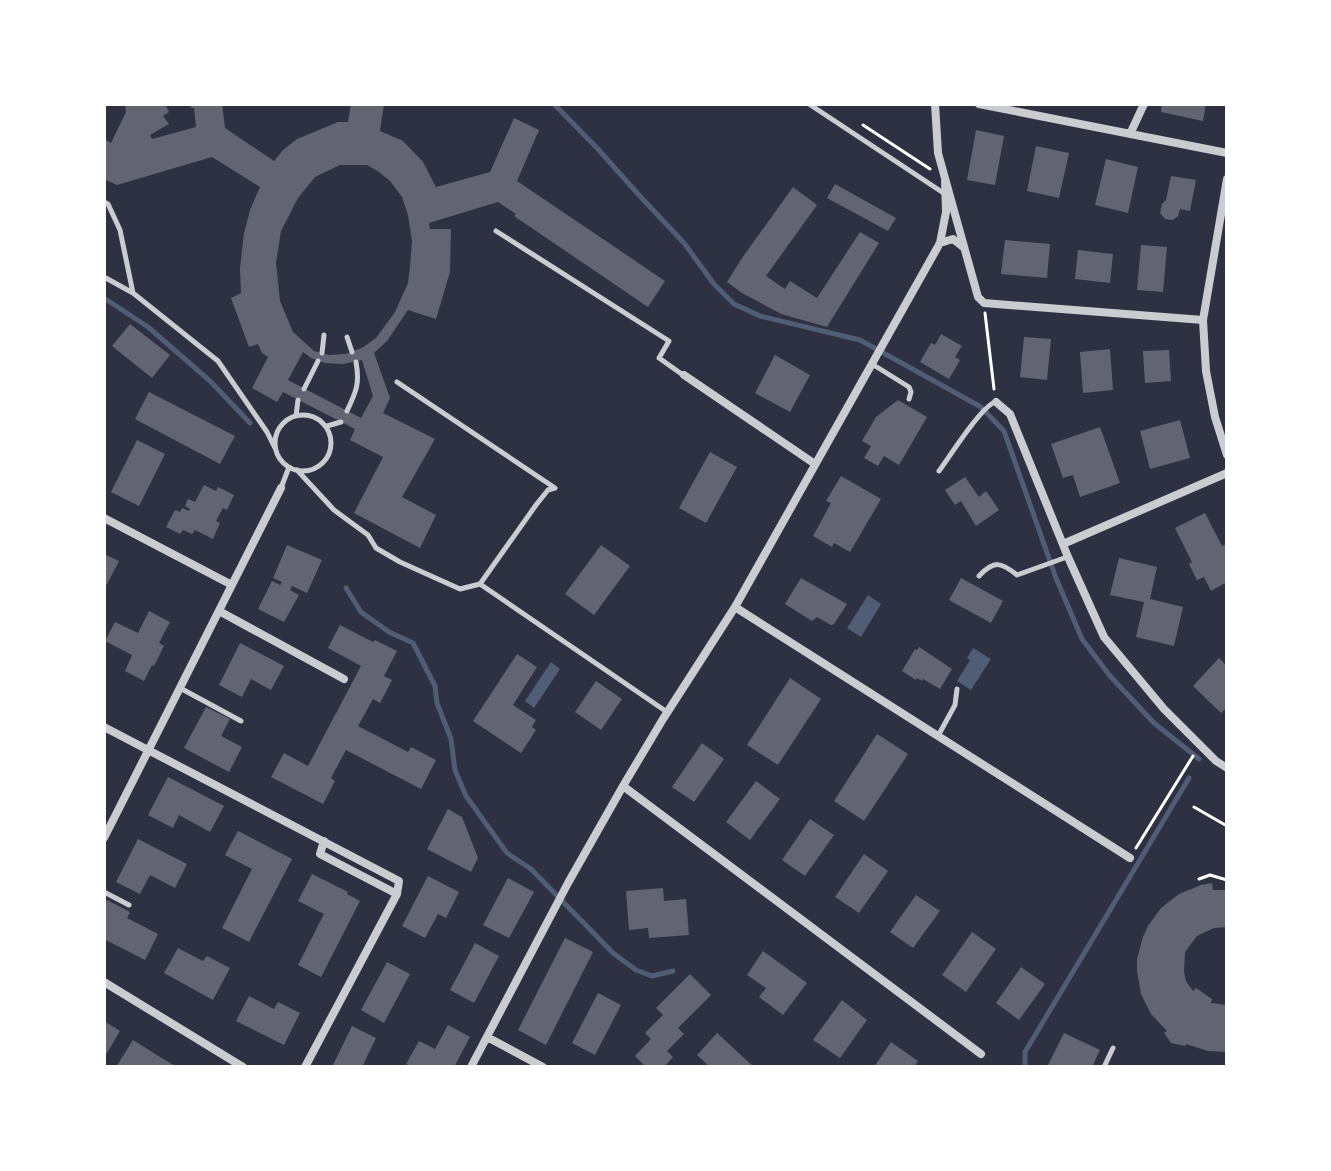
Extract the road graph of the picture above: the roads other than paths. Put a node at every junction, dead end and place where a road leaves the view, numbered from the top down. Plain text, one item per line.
1 (809, 104) edge
2 (935, 104) edge
3 (979, 104) edge
4 (1144, 104) edge
5 (1130, 134) junction
6 (1227, 153) edge
7 (1227, 179) edge
8 (945, 180) junction
9 (946, 195) junction
10 (104, 202) edge
11 (496, 231) dead end
12 (940, 243) junction
13 (963, 247) junction
14 (104, 277) edge
15 (133, 293) junction
16 (1203, 320) junction
17 (324, 335) dead end
18 (347, 337) dead end
19 (352, 352) dead end
20 (322, 353) dead end
21 (874, 360) junction
22 (318, 361) dead end
23 (356, 362) dead end
24 (684, 375) joint
25 (397, 382) dead end
26 (304, 389) dead end
27 (909, 399) dead end
28 (298, 400) dead end
29 (992, 404) joint
30 (347, 411) dead end
31 (296, 416) junction
32 (341, 422) dead end
33 (326, 427) junction
34 (276, 450) junction
35 (1227, 455) edge
36 (815, 464) junction
37 (289, 467) junction
38 (297, 470) junction
39 (939, 471) dead end
40 (1227, 473) edge
41 (281, 488) joint
42 (104, 518) edge
43 (1063, 544) junction
44 (1064, 559) junction
45 (979, 576) dead end
46 (480, 584) junction
47 (232, 585) junction
48 (735, 607) junction
49 (219, 611) junction
50 (344, 679) dead end
51 (180, 688) junction
52 (957, 689) dead end
53 (667, 712) junction
54 (241, 721) dead end
55 (104, 727) edge
56 (938, 736) junction
57 (149, 751) junction
58 (1227, 768) edge
59 (623, 786) junction
60 (104, 838) edge
61 (1130, 858) road end
62 (104, 892) edge
63 (129, 905) dead end
64 (104, 982) edge
65 (487, 1037) junction
66 (1113, 1048) dead end
67 (981, 1054) dead end
68 (243, 1067) edge
69 (305, 1067) edge
70 (471, 1067) edge
71 (543, 1067) edge
72 (1104, 1067) edge

1 - 9 lane
2 - 8 street
3 - 5 street
4 - 5 street
5 - 6 street
7 - 16 street
8 - 9 street
8 - 13 street
9 - 12 street
10 - 15 lane
11 - 24 lane
12 - 13 street
12 - 21 street
13 - 16 street
14 - 15 lane
15 - 34 lane
16 - 35 street
17 - 20 lane
18 - 19 lane
21 - 27 lane
21 - 36 street
22 - 26 lane
23 - 30 lane
24 - 36 street
25 - 46 lane
28 - 31 lane
29 - 39 lane
29 - 43 street
31 - 33 lane
31 - 34 lane
32 - 33 lane
33 - 38 lane
34 - 37 lane
36 - 48 street
37 - 38 lane
37 - 41 lane
38 - 46 lane
40 - 43 street
41 - 47 street
42 - 47 street
43 - 44 street
44 - 45 lane
44 - 58 street
46 - 53 lane
47 - 49 street
48 - 53 street
48 - 56 street
49 - 50 street
49 - 51 street
51 - 54 lane
51 - 57 street
52 - 56 lane
53 - 59 street
55 - 57 street
56 - 61 street
57 - 60 street
57 - 69 street
59 - 65 street
59 - 67 street
62 - 63 lane
64 - 68 street
65 - 70 street
65 - 71 street
66 - 72 lane

